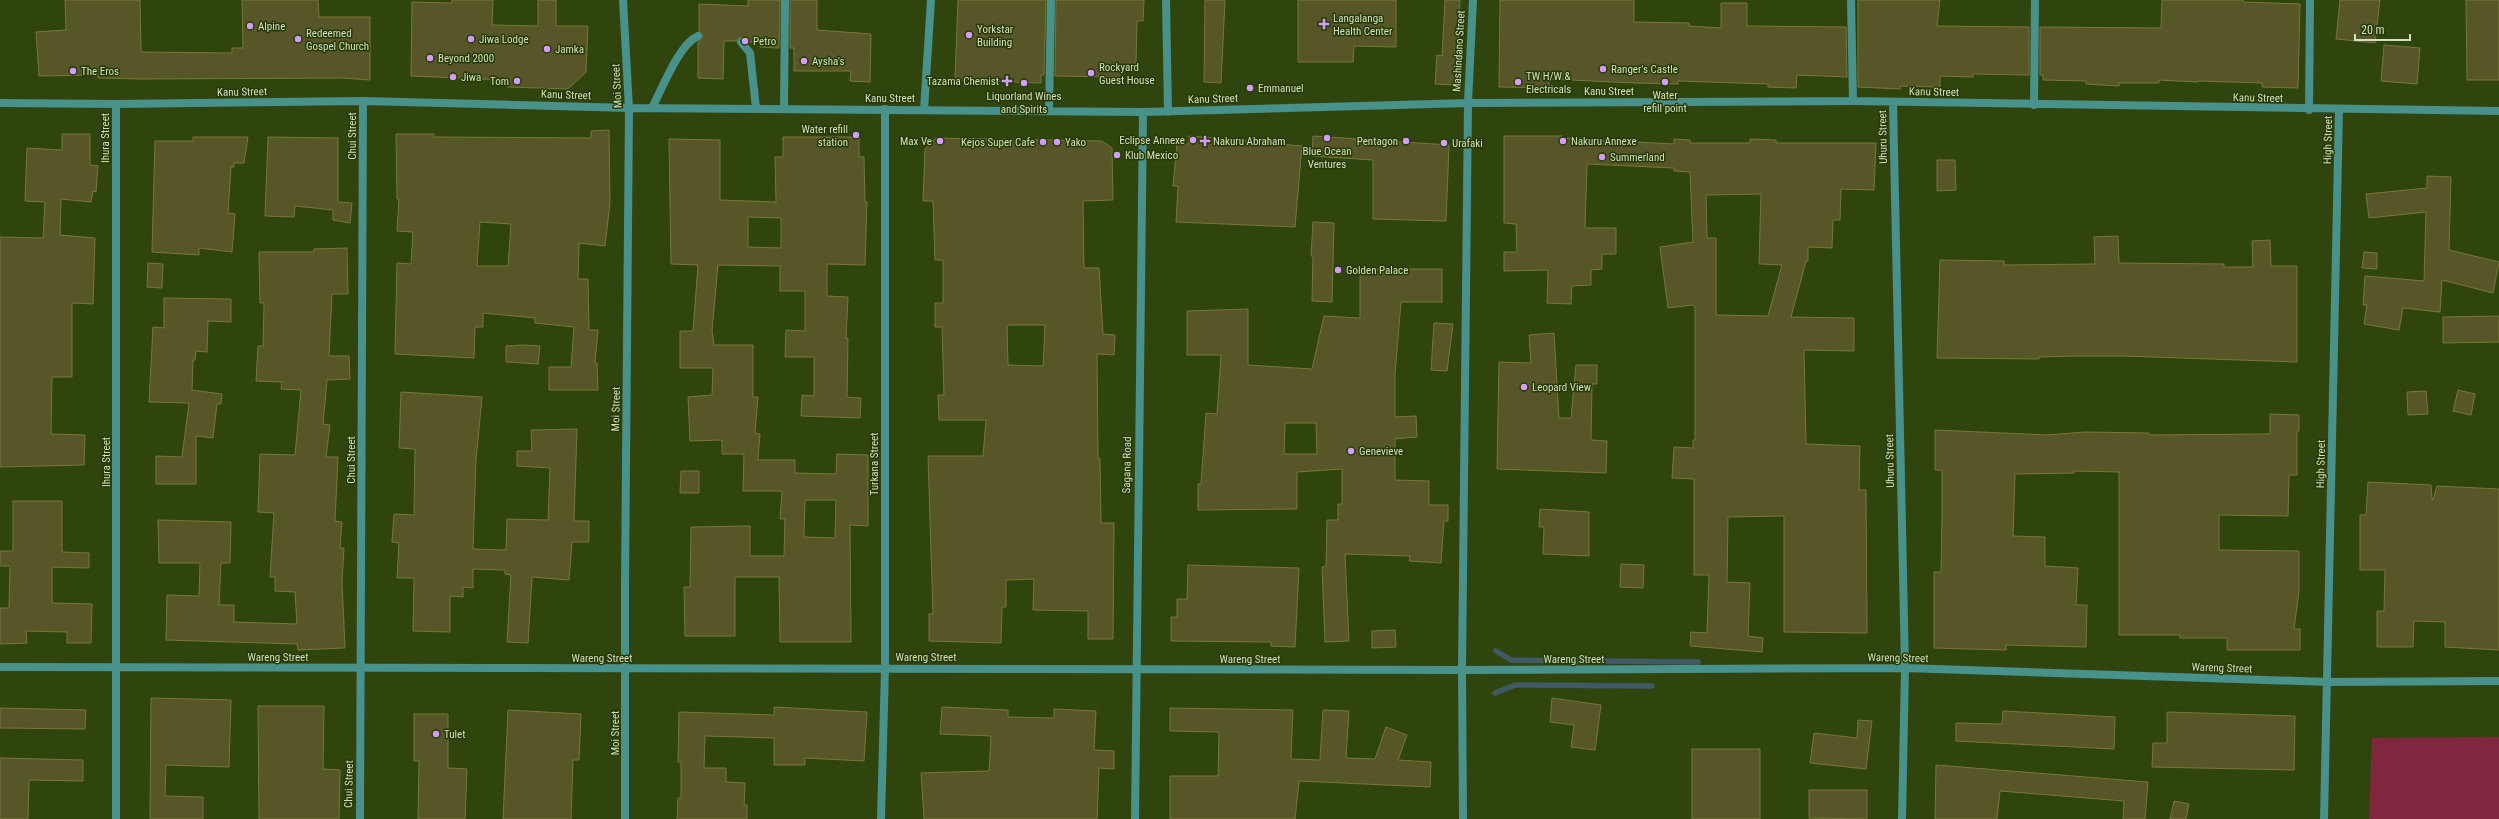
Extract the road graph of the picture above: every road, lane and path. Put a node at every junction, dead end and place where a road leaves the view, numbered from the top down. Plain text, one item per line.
1 (623, 0) edge
2 (785, 0) edge
3 (931, 0) edge
4 (1051, 0) edge
5 (1166, 0) edge
6 (1473, 0) edge
7 (1851, 0) edge
8 (2034, 0) edge
9 (2310, 0) edge
10 (698, 36) dead end
11 (741, 42) dead end
12 (363, 101) junction
13 (1853, 101) junction
14 (1893, 102) junction
15 (0, 103) edge
16 (1468, 103) junction
17 (116, 104) junction
18 (2034, 105) junction
19 (629, 108) junction
20 (652, 108) junction
21 (756, 108) junction
22 (784, 109) junction
23 (2339, 109) junction
24 (885, 110) junction
25 (924, 110) junction
26 (2309, 110) junction
27 (1049, 111) junction
28 (2499, 111) edge
29 (1143, 112) junction
30 (1168, 112) junction
31 (0, 667) edge
32 (117, 668) junction
33 (362, 668) junction
34 (885, 668) junction
35 (1905, 668) junction
36 (626, 669) junction
37 (1135, 670) junction
38 (1462, 670) junction
39 (2499, 680) edge
40 (2328, 682) junction
41 (116, 819) edge
42 (360, 819) edge
43 (626, 819) edge
44 (881, 819) edge
45 (1135, 819) edge
46 (1463, 819) edge
47 (1902, 819) edge
48 (2324, 819) edge

1 - 19 street, Moi Street
2 - 22 street
3 - 25 street
4 - 27 street
5 - 30 street
6 - 16 street, Mashindano Street
7 - 13 street
8 - 18 street
9 - 26 street
10 - 20 street
11 - 21 street
12 - 17 street, Kanu Street
12 - 19 street, Kanu Street
12 - 33 street, Chui Street
13 - 14 street, Kanu Street
13 - 16 street, Kanu Street
14 - 18 street, Kanu Street
14 - 35 street, Uhuru Street
15 - 17 street, Kanu Street
16 - 30 street, Kanu Street
16 - 38 street, Mashindano Street
17 - 32 street, Ihura Street
18 - 26 street, Kanu Street
19 - 20 street, Kanu Street
19 - 36 street, Moi Street
20 - 21 street, Kanu Street
21 - 22 street, Kanu Street
22 - 24 street, Kanu Street
23 - 26 street, Kanu Street
23 - 28 street, Kanu Street
23 - 40 street, High Street
24 - 25 street, Kanu Street
24 - 34 street, Turkana Street
25 - 27 street, Kanu Street
27 - 29 street, Kanu Street
29 - 30 street, Kanu Street
29 - 37 street, Sagana Road
31 - 32 street, Wareng Street
32 - 33 street, Wareng Street
32 - 41 street, Ihura Street
33 - 36 street, Wareng Street
33 - 42 street, Chui Street
34 - 36 street, Wareng Street
34 - 37 street, Wareng Street
34 - 44 street, Turkana Street
35 - 38 street, Wareng Street
35 - 40 street, Wareng Street
35 - 47 street, Uhuru Street
36 - 43 street, Moi Street
37 - 38 street, Wareng Street
37 - 45 street, Sagana Road
38 - 46 street, Mashindano Street
39 - 40 street, Wareng Street
40 - 48 street, High Street

